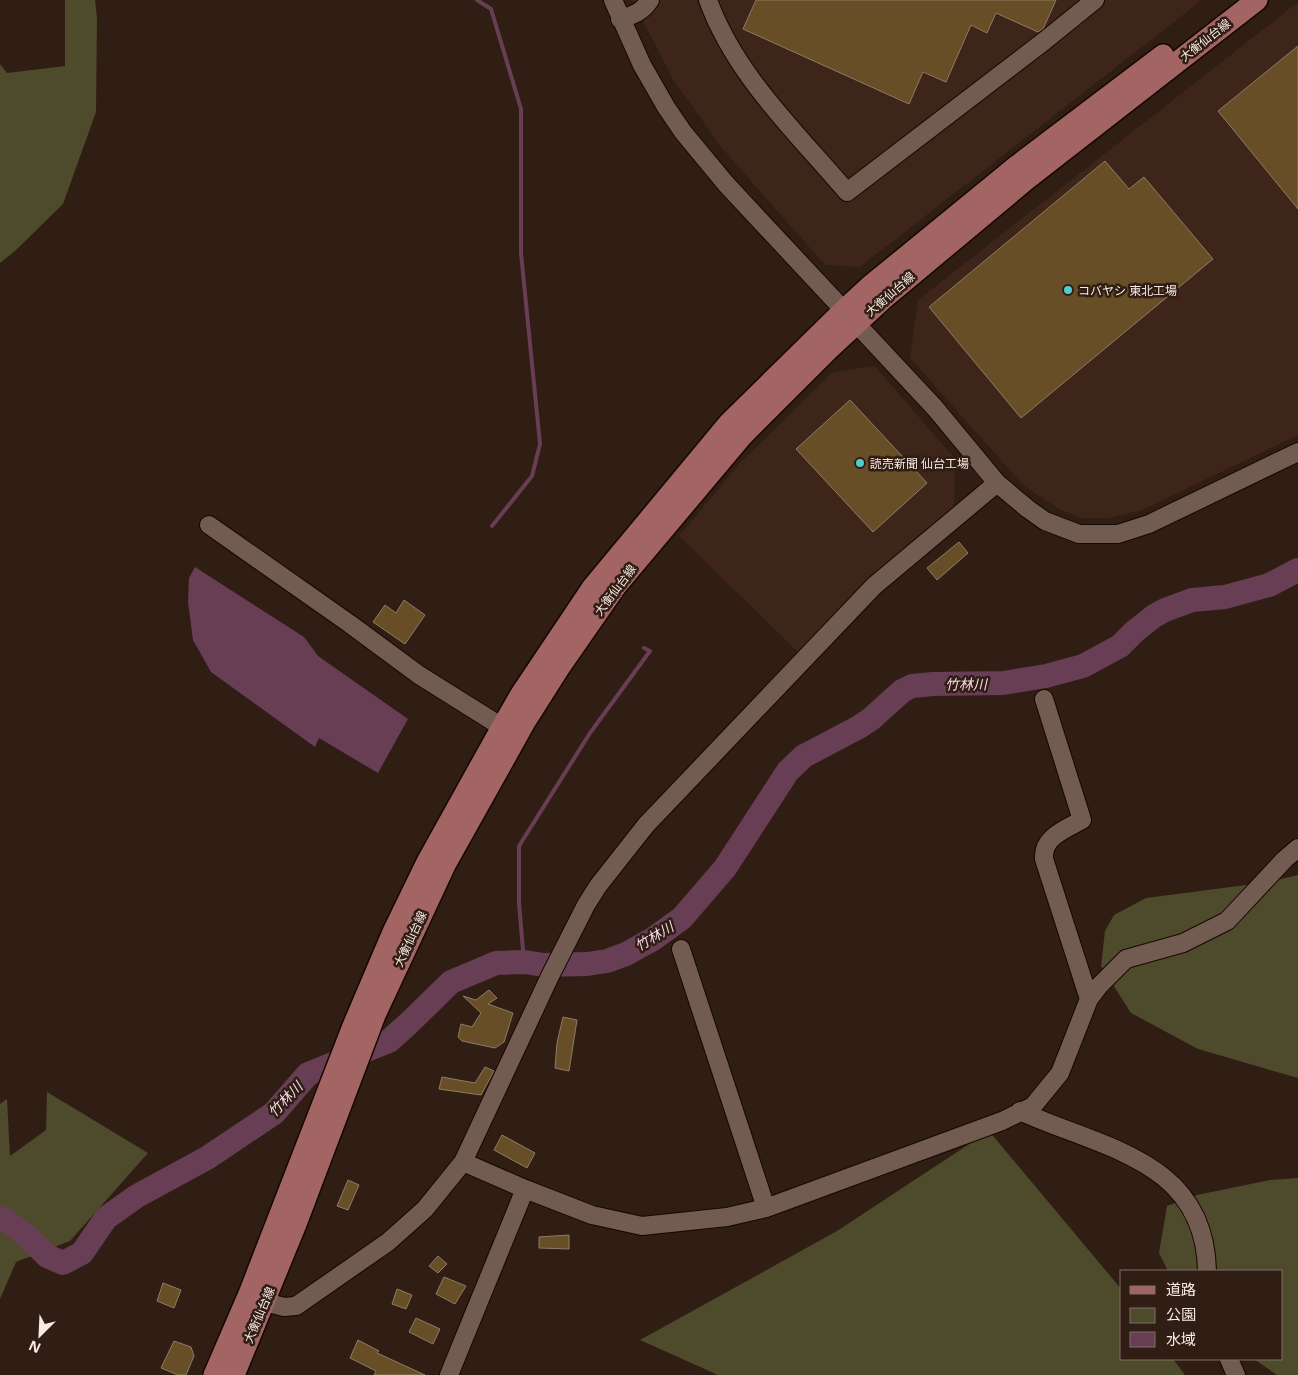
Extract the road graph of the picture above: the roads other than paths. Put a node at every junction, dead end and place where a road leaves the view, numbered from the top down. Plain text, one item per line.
1 (613, 0) edge
2 (650, 0) edge
3 (708, 0) edge
4 (1095, 0) edge
5 (1235, 0) edge
6 (1257, 0) edge
7 (620, 19) junction
8 (850, 317) junction
9 (1298, 452) edge
10 (997, 483) junction
11 (209, 525) dead end
12 (1044, 699) dead end
13 (502, 727) junction
14 (1298, 848) edge
15 (681, 949) dead end
16 (1088, 999) junction
17 (1020, 1111) junction
18 (463, 1162) junction
19 (525, 1189) junction
20 (766, 1208) junction
21 (1207, 1270) edge
22 (265, 1302) junction
23 (1229, 1360) edge
24 (214, 1375) edge
25 (234, 1375) edge
26 (449, 1375) edge
27 (1236, 1375) edge

1 - 7 street
2 - 7 street
3 - 4 street
5 - 8 main road, 大衡仙台線
6 - 8 main road, 大衡仙台線
7 - 8 street
8 - 10 street
8 - 13 main road, 大衡仙台線
8 - 22 main road, 大衡仙台線
9 - 10 street
10 - 18 street
11 - 13 street
12 - 16 street
13 - 24 main road, 大衡仙台線
14 - 16 street
15 - 20 street
16 - 17 street
17 - 20 street
17 - 21 street
18 - 19 street
18 - 22 street
19 - 20 street
19 - 26 street
22 - 25 main road, 大衡仙台線
23 - 27 street

